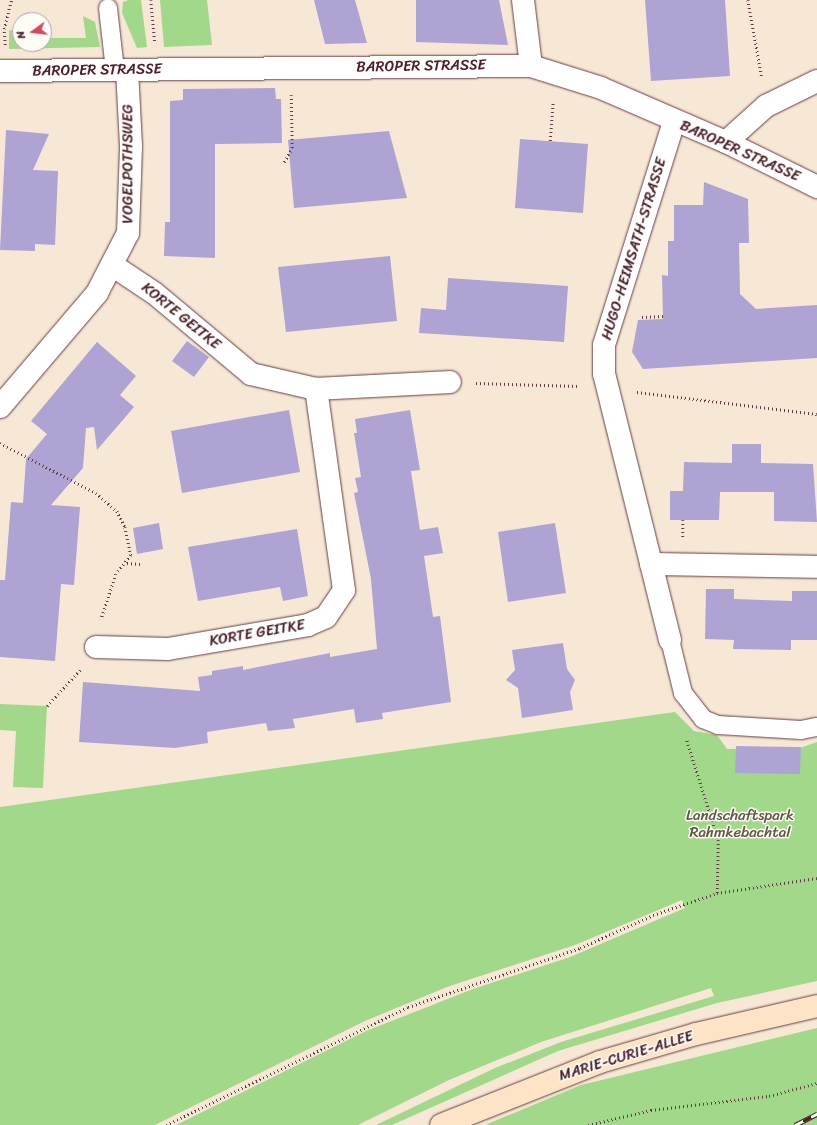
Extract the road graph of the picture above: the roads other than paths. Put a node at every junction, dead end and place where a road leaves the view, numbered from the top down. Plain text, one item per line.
1 (523, 0) edge
2 (108, 8) dead end
3 (531, 66) junction
4 (121, 70) junction
5 (4, 71) edge
6 (817, 81) edge
7 (674, 121) junction
8 (726, 142) junction
9 (817, 187) edge
10 (112, 265) junction
11 (450, 382) road end
12 (316, 389) junction
13 (0, 407) edge
14 (650, 564) junction
15 (817, 567) edge
16 (670, 640) joint
17 (96, 648) road end
18 (817, 727) edge
19 (817, 1006) edge
20 (441, 1125) edge

1 - 3 street
2 - 4 lane
3 - 4 street, BAROPER STRASSE
3 - 7 street, BAROPER STRASSE
4 - 5 street, BAROPER STRASSE
4 - 10 street, VOGELPOTHSWEG
6 - 8 street
7 - 8 street, BAROPER STRASSE
7 - 14 street, HUGO-HEIMSATH-STRASSE
8 - 9 street, BAROPER STRASSE
10 - 12 street, KORTE GEITKE
10 - 13 street, VOGELPOTHSWEG
11 - 12 street, KORTE GEITKE
12 - 17 street, KORTE GEITKE
14 - 15 street
14 - 16 street, HUGO-HEIMSATH-STRASSE
16 - 18 lane, HUGO-HEIMSATH-STRASSE
19 - 20 street, MARIE-CURIE-ALLEE

